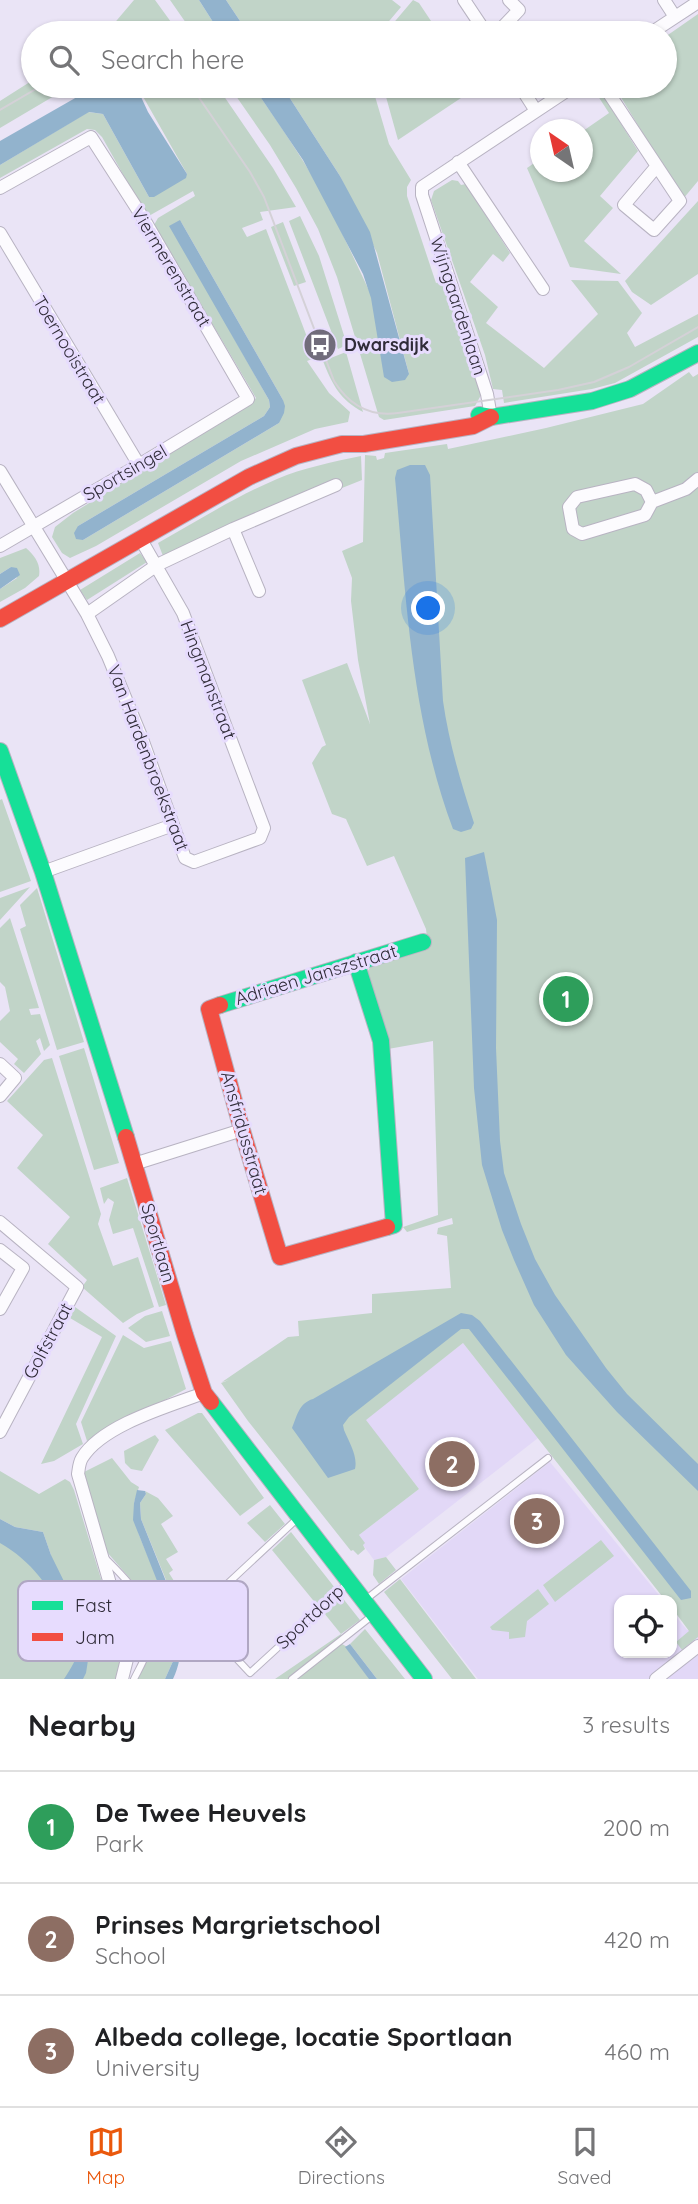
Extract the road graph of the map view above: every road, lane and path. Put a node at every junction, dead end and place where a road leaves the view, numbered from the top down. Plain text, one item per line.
1 (464, 0) edge
2 (509, 0) edge
3 (664, 0) edge
4 (698, 2) edge
5 (675, 17) junction
6 (478, 21) edge
7 (508, 21) edge
8 (669, 21) edge
9 (528, 98) edge
10 (556, 98) edge
11 (612, 98) edge
12 (536, 111) junction
13 (458, 162) junction
14 (657, 166) junction
15 (0, 188) edge
16 (0, 233) edge
17 (543, 289) dead end
18 (698, 353) edge
19 (248, 399) joint
20 (491, 417) junction
21 (139, 466) junction
22 (0, 471) edge
23 (698, 479) edge
24 (336, 485) dead end
25 (652, 502) junction
26 (32, 526) junction
27 (233, 529) junction
28 (140, 538) junction
29 (0, 546) edge
30 (157, 565) junction
31 (66, 581) junction
32 (259, 591) dead end
33 (87, 614) junction
34 (0, 619) edge
35 (0, 751) edge
36 (173, 825) junction
37 (264, 828) joint
38 (43, 872) junction
39 (423, 942) dead end
40 (356, 962) junction
41 (209, 1009) joint
42 (0, 1064) edge
43 (0, 1096) edge
44 (242, 1129) junction
45 (134, 1164) junction
46 (0, 1222) edge
47 (0, 1250) edge
48 (0, 1309) edge
49 (204, 1393) junction
50 (0, 1433) edge
51 (548, 1458) dead end
52 (299, 1518) junction
53 (102, 1554) junction
54 (110, 1581) edge
55 (127, 1581) edge
56 (231, 1581) edge
57 (348, 1583) junction
58 (363, 1601) junction
59 (373, 1615) junction
60 (698, 1646) edge
61 (126, 1661) edge
62 (143, 1661) edge
63 (239, 1661) edge
64 (122, 1679) edge
65 (134, 1679) edge
66 (292, 1679) edge
67 (424, 1679) edge
68 (656, 1679) edge

1 - 6 street
2 - 7 street
3 - 5 street
4 - 5 street
5 - 8 street
9 - 12 street
10 - 12 street
11 - 14 street
12 - 13 street
13 - 17 street
13 - 20 street, Wijngaardenlaan
14 - 14 street
15 - 19 street, Viermerenstraat
16 - 21 street, Toernooistraat
18 - 20 street
19 - 21 street, Sportsingel
20 - 28 street
21 - 26 street, Sportsingel
22 - 26 street, Van Hardenbroekstraat
23 - 25 street
24 - 27 street
25 - 25 street
26 - 29 street, Sportsingel
26 - 31 street, Van Hardenbroekstraat
27 - 30 street
27 - 32 street
28 - 30 street, Hingmanstraat
28 - 31 street
30 - 33 street
30 - 37 street, Hingmanstraat
31 - 33 street, Van Hardenbroekstraat
31 - 34 street
33 - 36 street, Van Hardenbroekstraat
35 - 38 street, Sportlaan
36 - 37 street, Van Hardenbroekstraat
36 - 38 street
38 - 45 street, Sportlaan
39 - 40 street, Adriaen Janszstraat
40 - 41 street, Adriaen Janszstraat
40 - 44 street, Ansfridusstraat
41 - 44 street, Ansfridusstraat
42 - 43 street
44 - 45 street
45 - 49 street, Sportlaan
46 - 50 street, Golfstraat
47 - 48 street
49 - 52 street, Sportlaan
49 - 53 street
51 - 58 lane
52 - 56 lane, Sportdorp
52 - 57 street, Sportlaan
53 - 54 street
53 - 55 lane
57 - 58 street, Sportlaan
57 - 63 lane, Sportdorp
58 - 59 street, Sportlaan
59 - 66 lane
59 - 67 street, Sportlaan
60 - 68 street
61 - 64 street
62 - 65 lane

